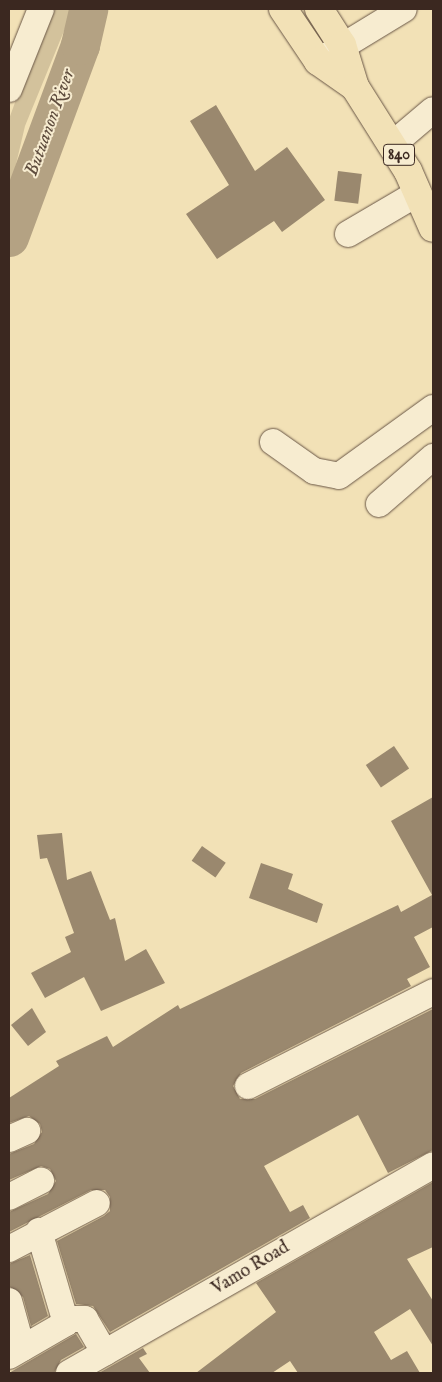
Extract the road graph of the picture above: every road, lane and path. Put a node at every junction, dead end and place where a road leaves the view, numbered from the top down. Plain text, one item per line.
1 (41, 9) edge
2 (283, 9) edge
3 (319, 9) edge
4 (404, 9) edge
5 (342, 45) junction
6 (318, 61) junction
7 (355, 87) junction
8 (9, 89) edge
9 (433, 110) edge
10 (392, 144) junction
11 (428, 211) edge
12 (348, 234) dead end
13 (433, 408) edge
14 (273, 442) dead end
15 (433, 457) edge
16 (379, 504) dead end
17 (433, 992) edge
18 (248, 1086) dead end
19 (433, 1165) edge
20 (40, 1181) dead end
21 (9, 1197) edge
22 (98, 1203) dead end
23 (39, 1231) junction
24 (9, 1249) edge
25 (9, 1302) edge
26 (67, 1319) junction
27 (15, 1352) edge
28 (105, 1353) junction
29 (69, 1373) edge

1 - 8 street
2 - 6 highway, 840
3 - 5 highway, 840
4 - 5 street
5 - 6 street
5 - 7 highway, 840
6 - 7 highway, 840
7 - 10 highway, 840
9 - 10 street
10 - 11 highway, 840
11 - 12 street
13 - 14 street
15 - 16 street
17 - 18 street
19 - 28 street, Vamo Road
20 - 21 street
22 - 23 street
23 - 24 street
23 - 26 street
25 - 27 street
26 - 27 street
26 - 28 street
28 - 29 street, Vamo Road

